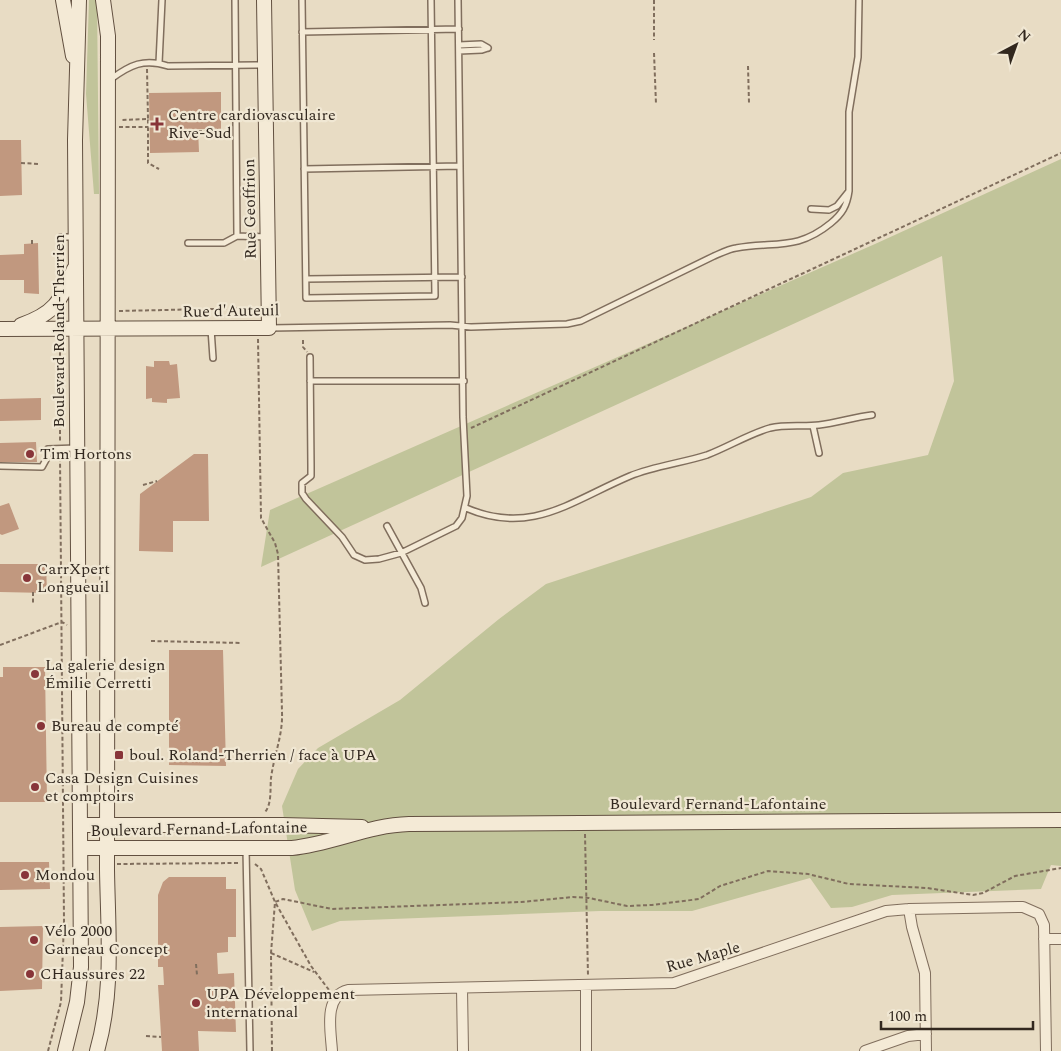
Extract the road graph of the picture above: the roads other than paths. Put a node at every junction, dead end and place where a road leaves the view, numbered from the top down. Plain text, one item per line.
1 (63, 0) edge
2 (79, 0) edge
3 (103, 0) edge
4 (114, 0) edge
5 (162, 0) edge
6 (235, 0) edge
7 (264, 0) edge
8 (302, 0) edge
9 (431, 0) edge
10 (458, 0) edge
11 (859, 0) edge
12 (459, 29) junction
13 (432, 30) junction
14 (302, 32) junction
15 (108, 36) junction
16 (159, 63) junction
17 (236, 65) junction
18 (265, 65) junction
19 (77, 71) junction
20 (108, 81) junction
21 (433, 166) junction
22 (460, 166) junction
23 (304, 169) junction
24 (848, 191) junction
25 (811, 210) dead end
26 (237, 236) junction
27 (60, 237) dead end
28 (76, 237) junction
29 (268, 237) junction
30 (188, 243) dead end
31 (77, 261) junction
32 (435, 277) junction
33 (462, 277) junction
34 (306, 278) junction
35 (462, 327) junction
36 (77, 328) junction
37 (269, 328) junction
38 (4, 329) edge
39 (108, 329) junction
40 (211, 329) junction
41 (310, 356) dead end
42 (213, 358) dead end
43 (310, 381) junction
44 (464, 382) junction
45 (872, 415) dead end
46 (813, 426) junction
47 (78, 448) junction
48 (819, 453) dead end
49 (0, 466) edge
50 (466, 508) junction
51 (388, 526) dead end
52 (401, 553) junction
53 (425, 603) dead end
54 (1061, 820) edge
55 (80, 825) junction
56 (109, 825) junction
57 (375, 828) junction
58 (80, 848) junction
59 (108, 849) junction
60 (246, 849) junction
61 (909, 909) junction
62 (1061, 939) edge
63 (1044, 940) junction
64 (587, 982) junction
65 (462, 988) junction
66 (926, 1034) junction
67 (65, 1051) edge
68 (97, 1051) edge
69 (250, 1051) edge
70 (332, 1051) edge
71 (463, 1051) edge
72 (586, 1051) edge
73 (865, 1051) edge
74 (926, 1051) edge
75 (1046, 1051) edge

1 - 19 main road
2 - 19 main road, Boulevard Roland-Therrien
3 - 15 main road
4 - 15 main road
5 - 16 lane
6 - 17 lane
7 - 18 main road, Rue Geoffrion
8 - 14 lane
9 - 13 lane
10 - 12 lane
11 - 24 lane, Rue d'Auteuil
12 - 13 lane
12 - 22 lane
13 - 14 lane
13 - 21 lane
14 - 23 lane
15 - 20 main road
16 - 17 lane
16 - 20 lane
17 - 18 lane
17 - 26 lane
18 - 29 main road, Rue Geoffrion
19 - 28 main road, Boulevard Roland-Therrien
20 - 39 main road
21 - 22 lane
21 - 23 lane
21 - 32 lane
22 - 33 lane
23 - 34 lane
24 - 25 lane
24 - 35 lane, Rue d'Auteuil
26 - 29 lane
26 - 30 lane
27 - 28 lane
28 - 31 main road, Boulevard Roland-Therrien
29 - 37 main road, Rue Geoffrion
31 - 36 main road, Boulevard Roland-Therrien
31 - 38 main road
32 - 33 lane
32 - 34 lane
32 - 34 lane
33 - 35 lane
35 - 37 lane, Rue d'Auteuil
35 - 44 lane
36 - 38 main road, Rue d'Auteuil
36 - 39 main road, Rue d'Auteuil
36 - 47 main road, Boulevard Roland-Therrien
37 - 40 main road, Rue d'Auteuil
39 - 40 main road, Rue d'Auteuil
39 - 56 main road
40 - 42 lane
41 - 43 lane
43 - 44 lane
43 - 52 lane
44 - 50 lane
45 - 46 lane
46 - 48 lane
46 - 50 lane
47 - 49 lane
47 - 55 main road, Boulevard Roland-Therrien
50 - 52 lane
51 - 52 lane
52 - 53 lane
54 - 57 main road, Boulevard Fernand-Lafontaine
55 - 56 main road, Boulevard Fernand-Lafontaine
55 - 58 main road, Boulevard Roland-Therrien
56 - 57 main road, Boulevard Fernand-Lafontaine
56 - 59 main road
57 - 60 main road, Boulevard Fernand-Lafontaine
58 - 59 main road, Boulevard Fernand-Lafontaine
58 - 67 main road, Boulevard Roland-Therrien
59 - 60 main road, Boulevard Fernand-Lafontaine
59 - 68 main road
60 - 69 lane
61 - 63 street, Rue Maple
61 - 64 street, Rue Maple
61 - 66 street
62 - 63 street
63 - 75 street, Rue Maple
64 - 65 street, Rue Maple
64 - 72 street
65 - 70 street, Rue Maple
65 - 71 street
66 - 73 street
66 - 74 street

